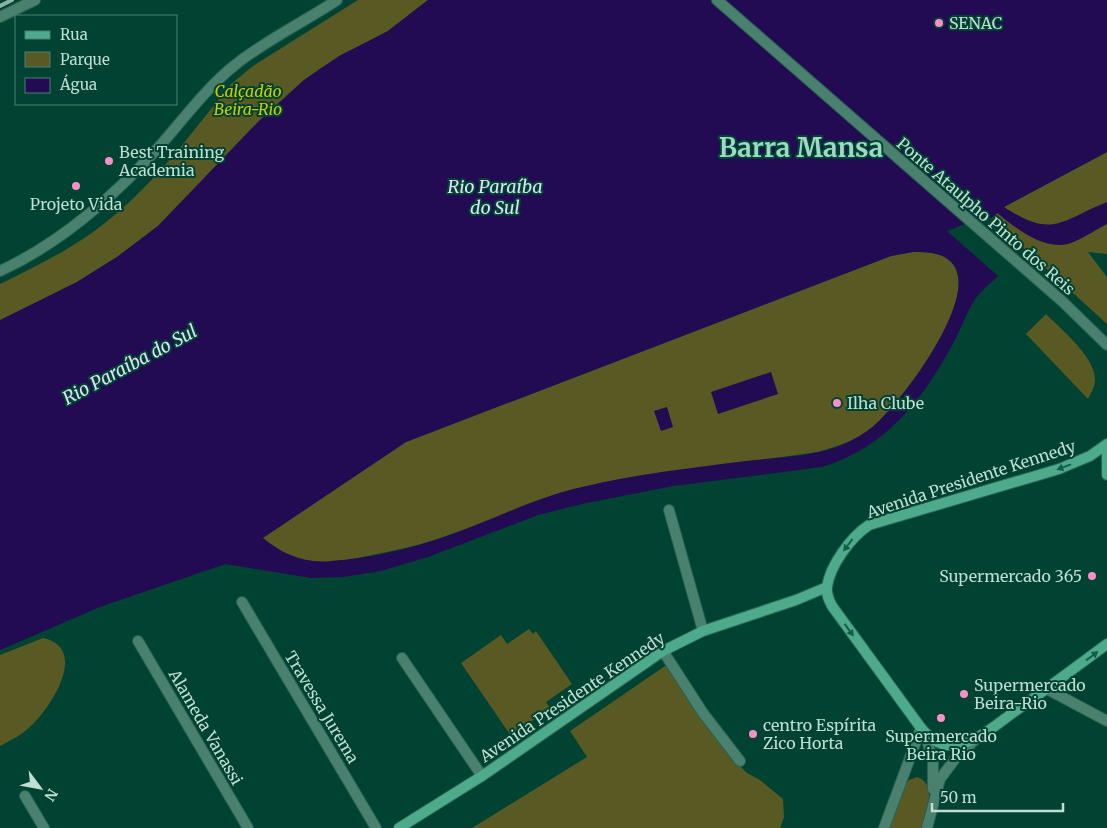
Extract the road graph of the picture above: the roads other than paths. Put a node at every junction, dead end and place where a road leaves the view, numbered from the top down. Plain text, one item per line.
1 (35, 0) edge
2 (337, 0) edge
3 (717, 0) edge
4 (0, 17) edge
5 (0, 271) edge
6 (1099, 337) junction
7 (1107, 345) edge
8 (1107, 349) edge
9 (1107, 444) edge
10 (1107, 453) edge
11 (1107, 475) edge
12 (669, 510) dead end
13 (826, 587) junction
14 (242, 602) dead end
15 (703, 631) junction
16 (138, 641) dead end
17 (1107, 644) edge
18 (663, 651) junction
19 (402, 658) dead end
20 (1047, 689) junction
21 (1107, 720) edge
22 (923, 730) junction
23 (981, 735) junction
24 (740, 761) dead end
25 (482, 776) junction
26 (25, 796) dead end
27 (932, 805) junction
28 (44, 828) edge
29 (248, 828) edge
30 (376, 828) edge
31 (399, 828) edge
32 (884, 828) edge
33 (927, 828) edge

1 - 4 street
2 - 5 street
3 - 6 street, Ponte Ataulpho Pinto dos Reis
6 - 7 street
6 - 8 street
9 -> 13 main road, Avenida Presidente Kennedy
10 - 11 main road
12 - 15 street
13 - 15 main road, Avenida Presidente Kennedy
13 -> 22 main road
14 - 30 street, Travessa Jurema
15 - 18 main road, Avenida Presidente Kennedy
16 - 29 street, Alameda Vanassi
20 -> 17 main road
18 - 24 street
18 - 25 main road, Avenida Presidente Kennedy
19 - 25 street
20 - 21 street
20 - 23 main road
22 - 23 main road
22 - 27 street
22 - 32 street
23 - 27 street
25 - 31 main road, Avenida Presidente Kennedy
26 - 28 street
27 - 33 street

